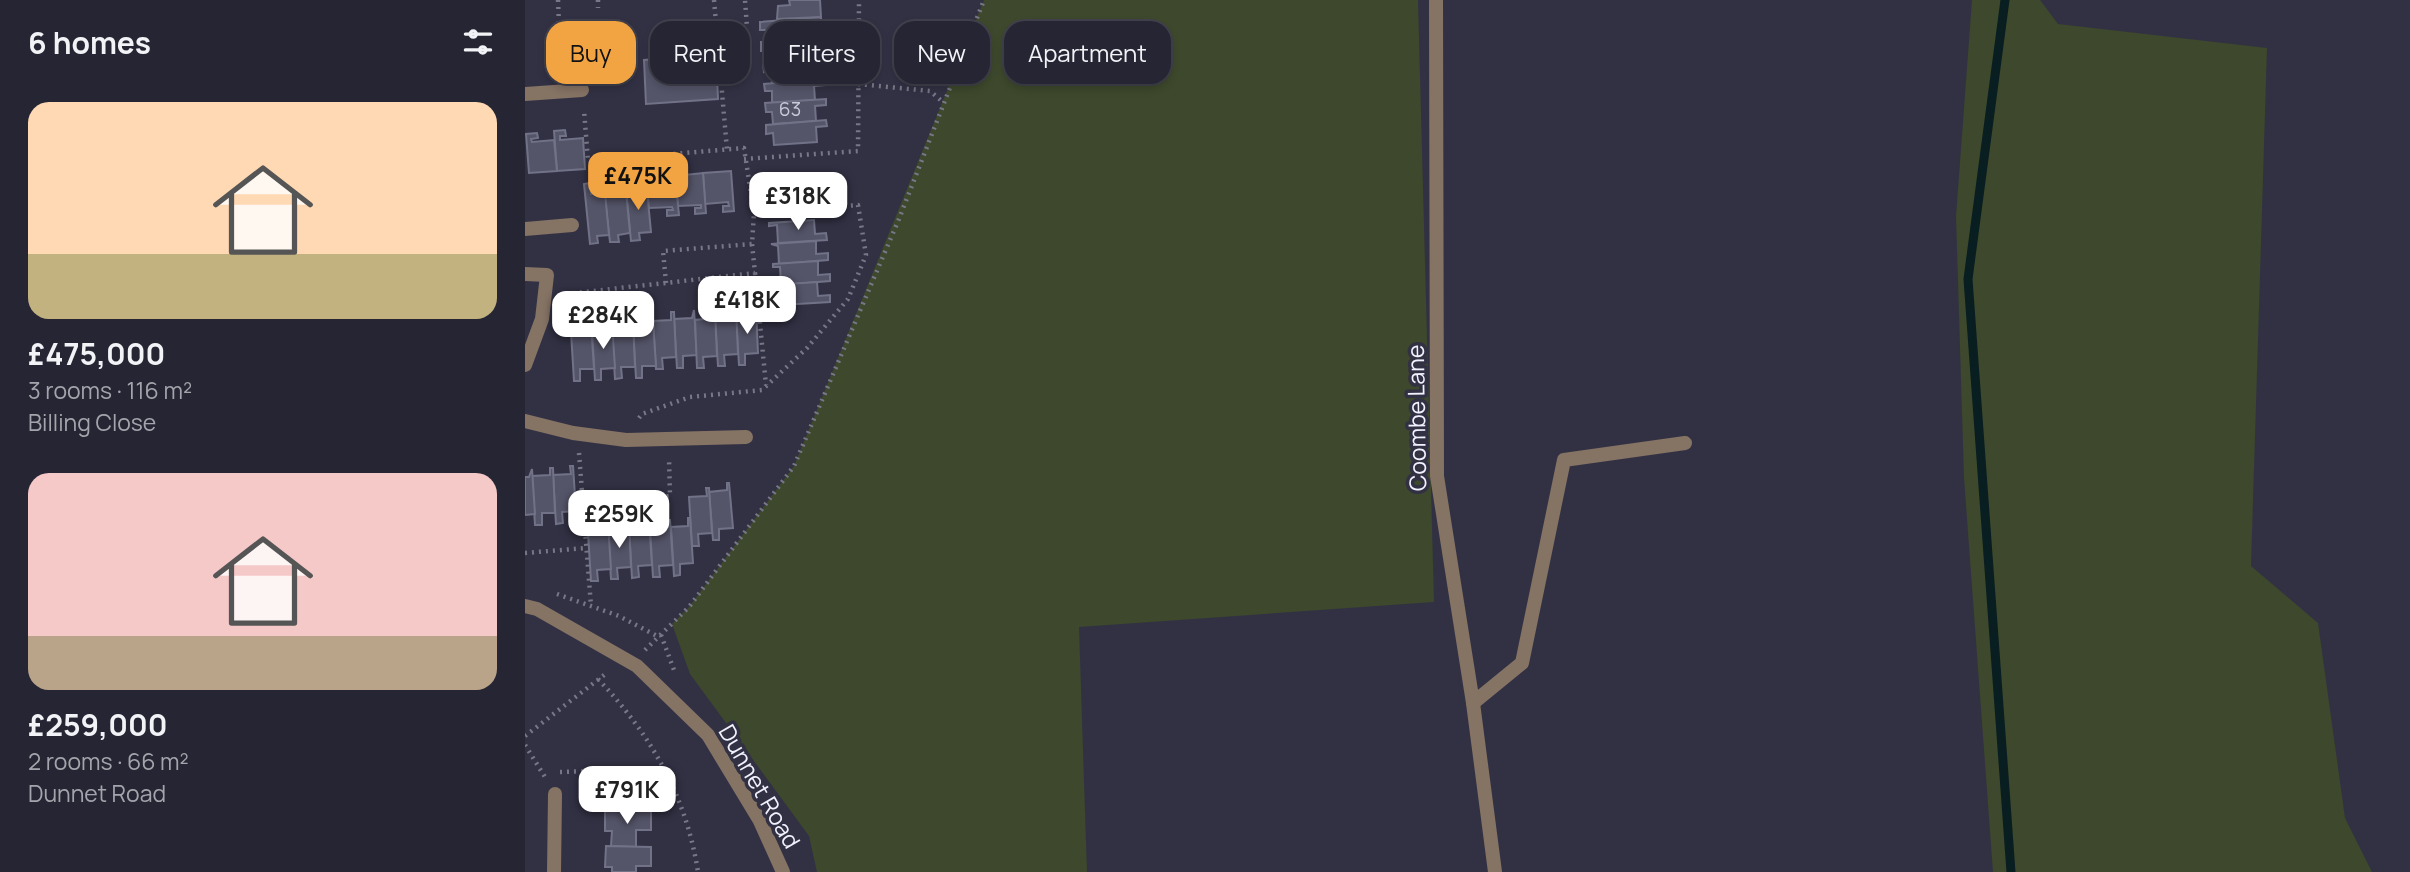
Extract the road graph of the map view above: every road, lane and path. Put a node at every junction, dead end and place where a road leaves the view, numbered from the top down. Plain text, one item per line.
1 (558, 0) edge
2 (598, 0) edge
3 (714, 0) edge
4 (745, 0) edge
5 (859, 0) edge
6 (984, 0) edge
7 (1436, 0) edge
8 (598, 8) dead end
9 (715, 21) edge
10 (747, 21) edge
11 (859, 21) edge
12 (721, 84) edge
13 (858, 84) joint
14 (582, 90) joint
15 (562, 92) junction
16 (525, 94) edge
17 (944, 103) junction
18 (727, 150) junction
19 (744, 159) junction
20 (754, 213) junction
21 (572, 225) dead end
22 (525, 229) edge
23 (752, 244) junction
24 (755, 273) junction
25 (525, 274) edge
26 (666, 283) junction
27 (544, 296) junction
28 (525, 365) edge
29 (766, 386) junction
30 (525, 421) edge
31 (577, 433) junction
32 (746, 437) dead end
33 (669, 439) junction
34 (627, 440) junction
35 (1685, 443) dead end
36 (583, 504) junction
37 (586, 548) junction
38 (525, 553) edge
39 (551, 592) dead end
40 (525, 606) edge
41 (591, 606) junction
42 (659, 637) junction
43 (637, 666) junction
44 (1473, 703) junction
45 (526, 734) edge
46 (525, 745) edge
47 (666, 769) junction
48 (555, 794) dead end
49 (554, 872) edge
50 (698, 872) edge
51 (783, 872) edge
52 (1495, 872) edge

1 - 15 path
2 - 8 path
3 - 9 path
4 - 10 path
5 - 11 path
6 - 17 path
7 - 44 street, Coombe Lane
12 - 18 path
13 - 17 path
13 - 19 path
14 - 15 street
14 - 18 path
15 - 16 street
17 - 42 path
18 - 19 path
19 - 20 path
20 - 23 path
20 - 29 path
21 - 22 street
23 - 24 path
23 - 26 path
24 - 26 path
24 - 29 path
25 - 27 street
26 - 27 path
27 - 28 street
29 - 34 path
30 - 31 street
31 - 34 street
31 - 36 path
32 - 33 street
33 - 34 street
33 - 36 path
35 - 44 street
36 - 37 path
37 - 38 path
37 - 41 path
39 - 41 path
40 - 43 street, Dunnet Road
41 - 42 path
42 - 43 path
43 - 51 street, Dunnet Road
44 - 52 street, Coombe Lane
45 - 47 path
46 - 47 path
47 - 50 path
48 - 49 street

